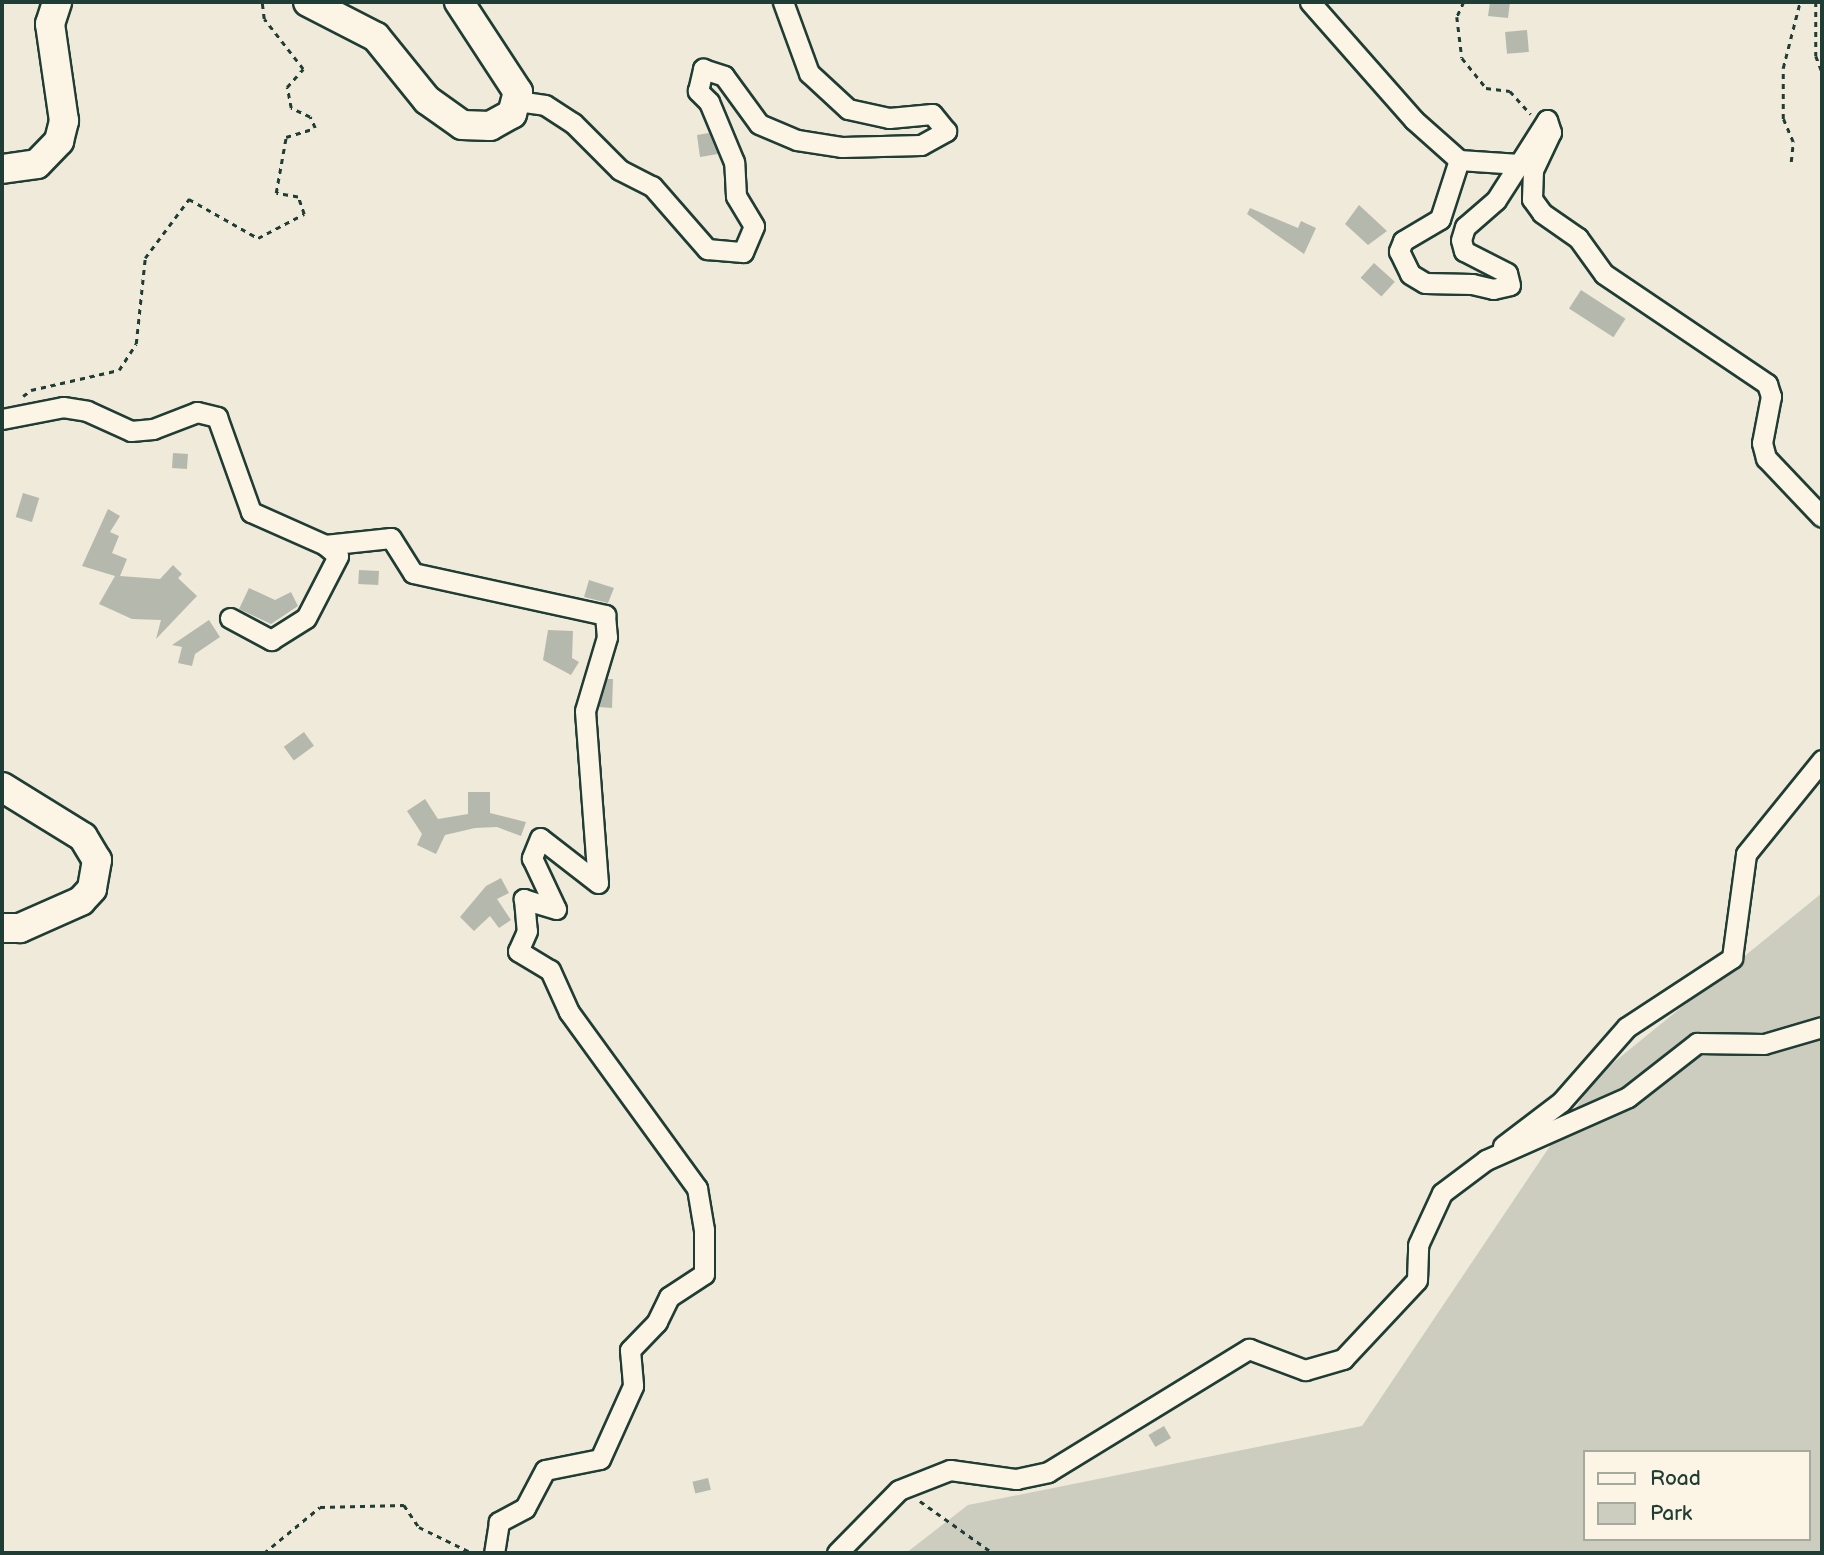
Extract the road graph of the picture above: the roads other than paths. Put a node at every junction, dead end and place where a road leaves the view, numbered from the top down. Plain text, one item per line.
1 (57, 2) edge
2 (308, 2) edge
3 (459, 2) edge
4 (783, 2) edge
5 (1310, 2) edge
6 (517, 101) junction
7 (1459, 160) junction
8 (1519, 163) junction
9 (2, 169) edge
10 (2, 419) edge
11 (1822, 517) edge
12 (325, 545) junction
13 (230, 618) dead end
14 (1822, 760) edge
15 (2, 787) edge
16 (2, 928) edge
17 (1822, 1027) edge
18 (1486, 1160) junction
19 (495, 1553) edge
20 (837, 1553) edge

1 - 9 main road
2 - 6 main road
3 - 6 main road
4 - 6 street
5 - 7 street
7 - 8 street
7 - 8 street
8 - 11 street
10 - 12 street
12 - 13 street
12 - 19 street
14 - 18 street
15 - 16 main road
17 - 18 street
18 - 20 street

